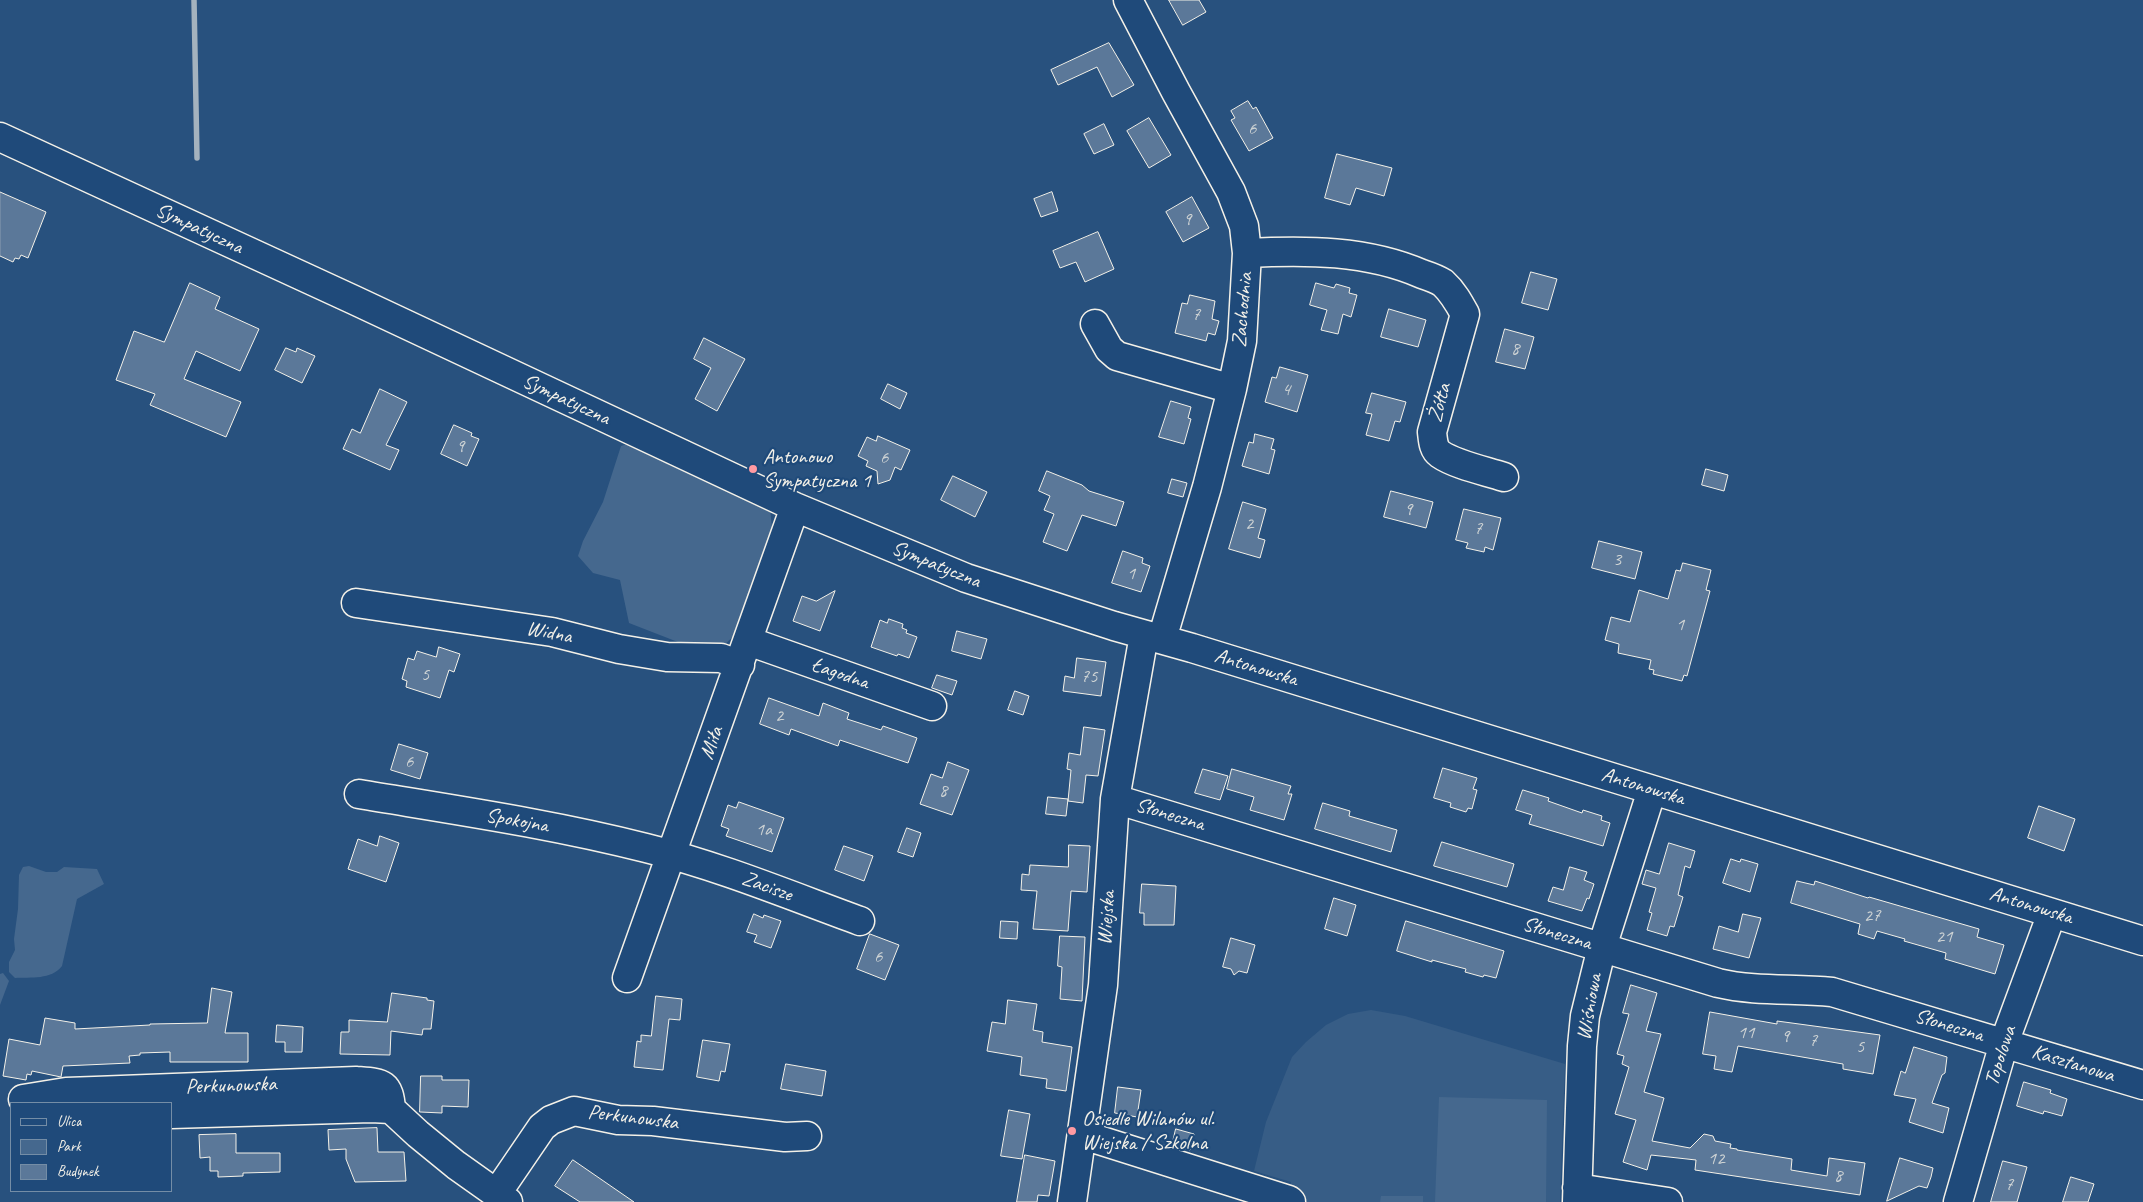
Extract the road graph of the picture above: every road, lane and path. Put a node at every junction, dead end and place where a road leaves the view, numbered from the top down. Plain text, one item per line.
1 (1128, 0) edge
2 (0, 137) edge
3 (1247, 252) junction
4 (1095, 324) dead end
5 (1232, 389) junction
6 (1504, 476) dead end
7 (795, 507) junction
8 (356, 603) dead end
9 (1153, 637) junction
10 (744, 653) junction
11 (932, 706) dead end
12 (1652, 790) junction
13 (359, 794) dead end
14 (1115, 798) junction
15 (672, 856) junction
16 (2052, 913) junction
17 (860, 921) dead end
18 (2143, 941) edge
19 (1602, 947) junction
20 (627, 978) dead end
21 (2004, 1043) junction
22 (2143, 1085) edge
23 (21, 1100) edge
24 (391, 1109) junction
25 (172, 1114) edge
26 (1083, 1135) junction
27 (807, 1136) dead end
28 (1577, 1195) edge
29 (503, 1198) edge
30 (1072, 1202) edge
31 (1290, 1202) edge
32 (1668, 1202) edge
33 (1958, 1202) edge

1 - 3 street, Zachodnia
2 - 7 street, Sympatyczna
3 - 5 street, Zachodnia
3 - 6 street, Żółta
4 - 5 street
5 - 9 street, Zachodnia
7 - 9 street, Sympatyczna
7 - 10 street, Miła
8 - 10 street, Widna
9 - 12 street, Antonowska
9 - 14 street, Wiejska
10 - 11 street, Łagodna
10 - 15 street, Miła
12 - 16 street, Antonowska
12 - 19 street, Wiśniowa
13 - 15 street, Spokojna
14 - 19 street, Słoneczna
14 - 26 street, Wiejska
15 - 17 street, Zacisze
15 - 20 street, Miła
16 - 18 street, Antonowska
16 - 21 street, Topolowa
19 - 21 street, Słoneczna
19 - 28 street, Wiśniowa
21 - 22 street, Kasztanowa
21 - 33 street, Topolowa
23 - 24 street, Perkunowska
24 - 25 street, Perkunowska
24 - 29 street, Perkunowska
26 - 30 street, Wiejska
26 - 31 street
27 - 29 street, Perkunowska
28 - 32 street

